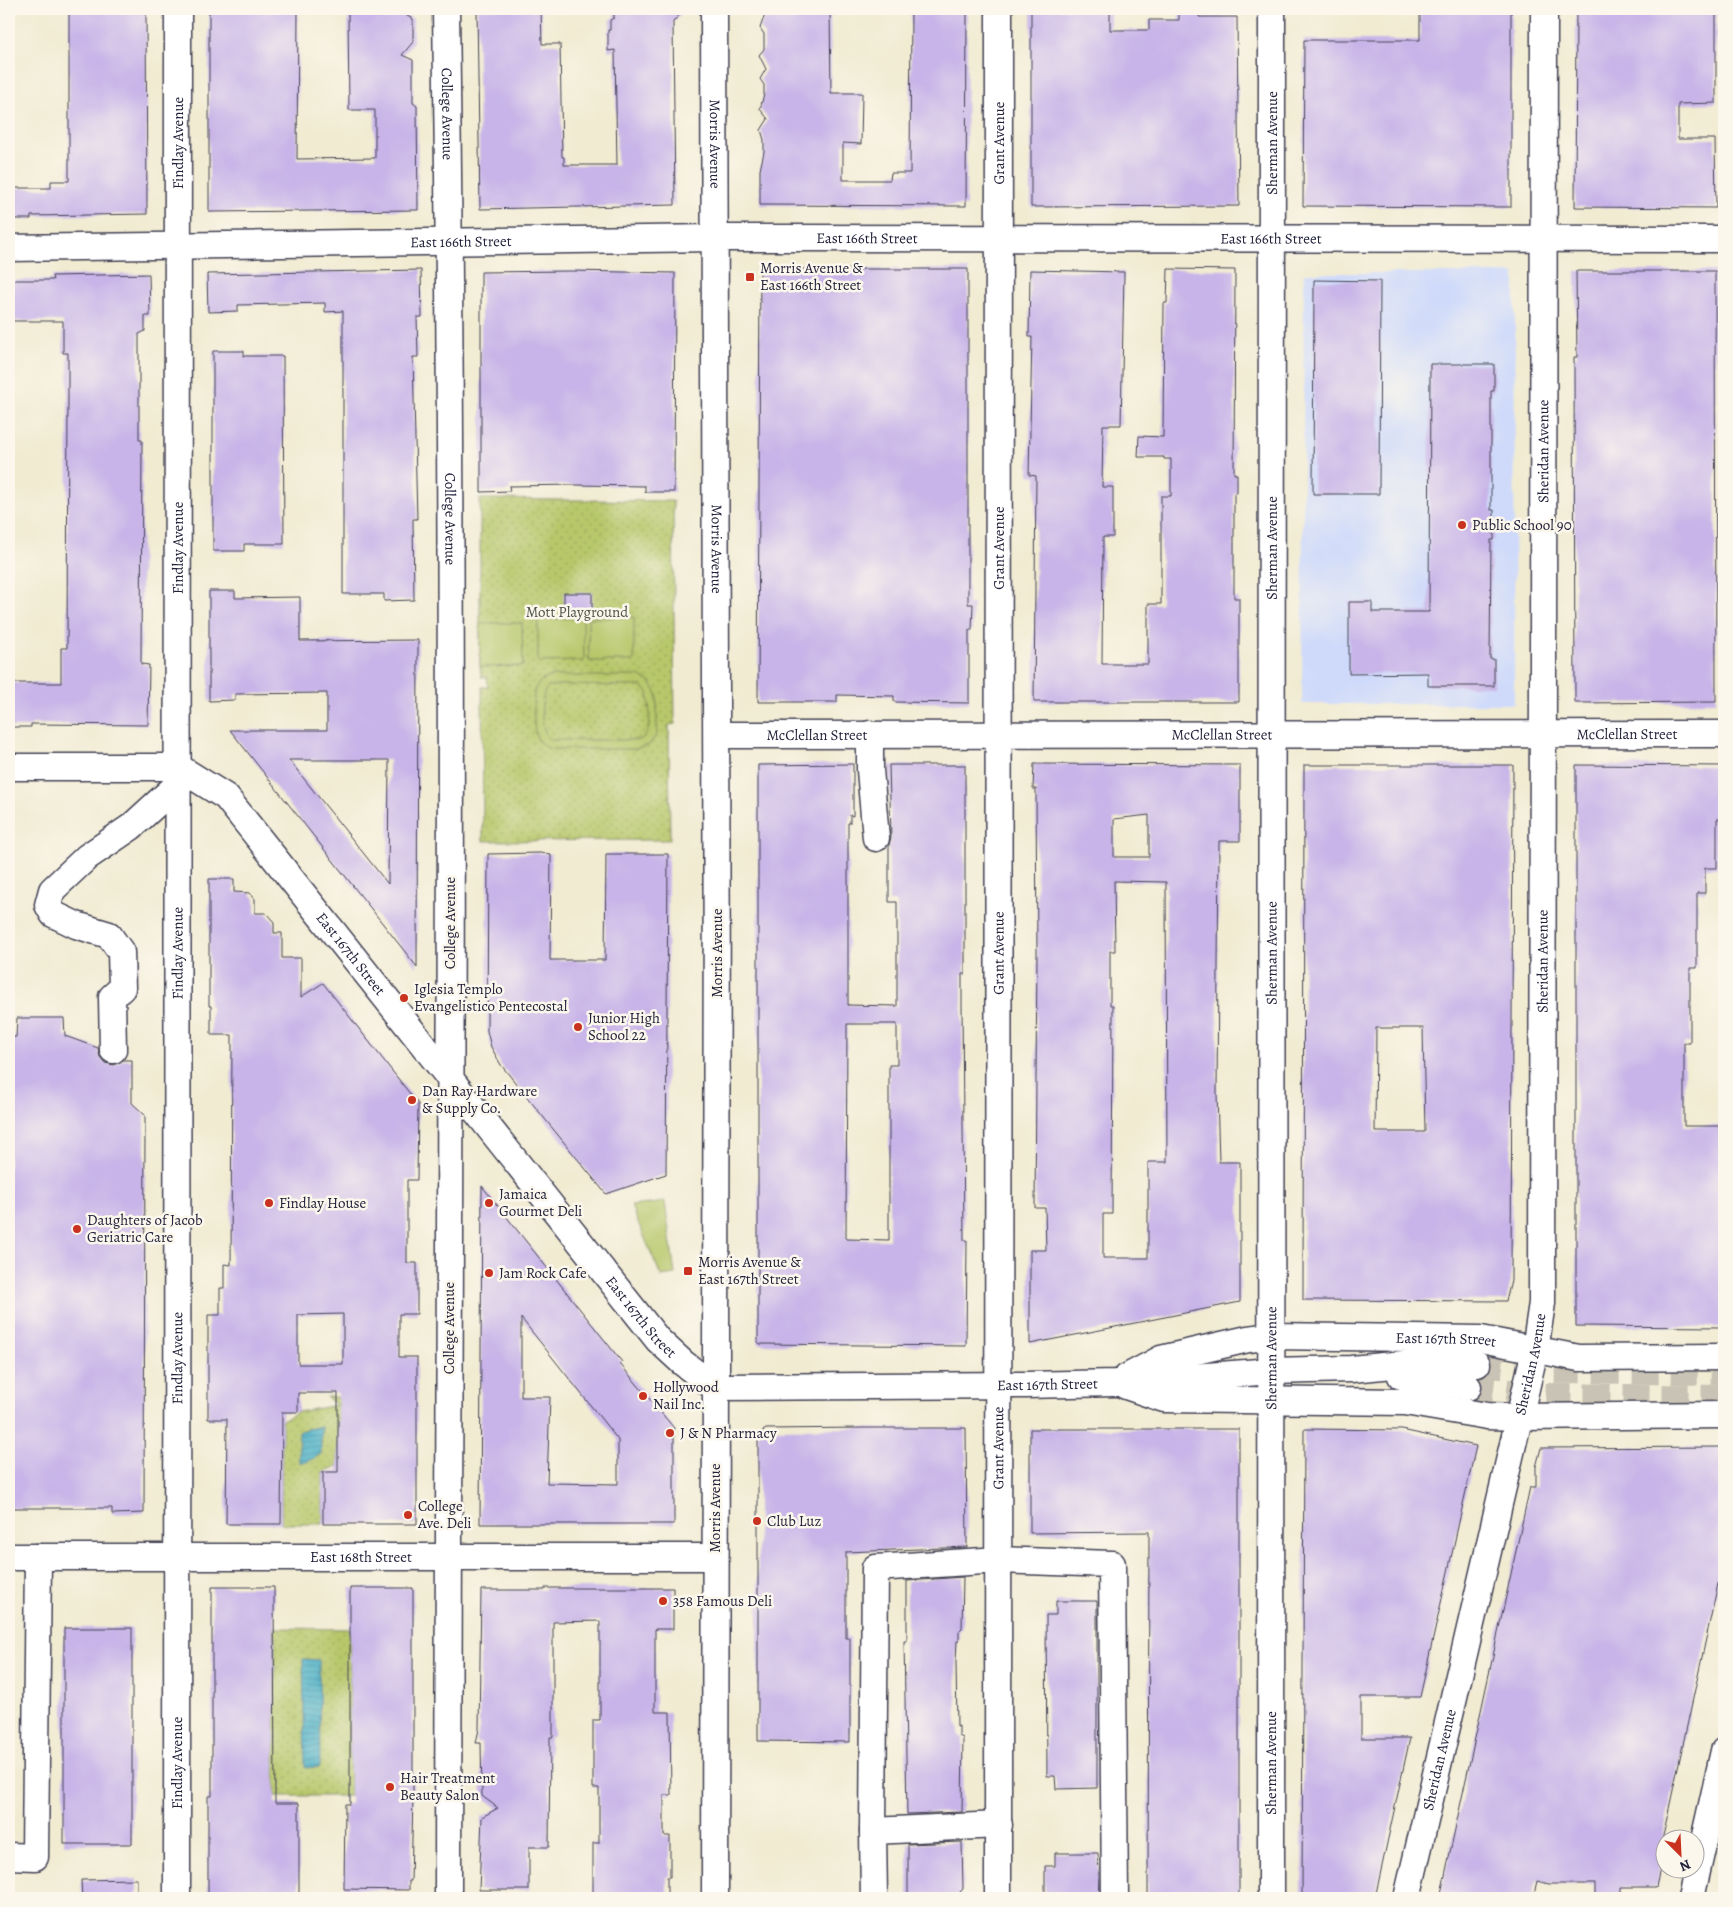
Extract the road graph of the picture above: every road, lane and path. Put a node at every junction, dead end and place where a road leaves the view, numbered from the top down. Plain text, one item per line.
1 (178, 9) edge
2 (446, 9) edge
3 (714, 9) edge
4 (999, 9) edge
5 (1272, 9) edge
6 (1544, 9) edge
7 (716, 238) junction
8 (1000, 238) junction
9 (1271, 239) junction
10 (1544, 239) junction
11 (1724, 239) edge
12 (450, 242) junction
13 (177, 246) junction
14 (9, 248) edge
15 (870, 734) junction
16 (999, 734) junction
17 (1724, 734) edge
18 (718, 735) junction
19 (1544, 735) junction
20 (1272, 736) junction
21 (9, 767) edge
22 (177, 776) junction
23 (876, 838) dead end
24 (113, 1050) dead end
25 (450, 1078) junction
26 (1272, 1336) junction
27 (1536, 1350) junction
28 (1724, 1356) edge
29 (1272, 1371) junction
30 (1472, 1376) tunnel mouth
31 (1115, 1382) junction
32 (1000, 1386) junction
33 (714, 1387) junction
34 (1272, 1400) junction
35 (1724, 1415) edge
36 (1519, 1417) junction
37 (38, 1556) junction
38 (176, 1556) junction
39 (9, 1557) edge
40 (448, 1557) junction
41 (715, 1557) junction
42 (999, 1560) junction
43 (1724, 1751) edge
44 (999, 1825) junction
45 (873, 1830) junction
46 (9, 1856) edge
47 (177, 1898) edge
48 (448, 1898) edge
49 (715, 1898) edge
50 (874, 1898) edge
51 (998, 1898) edge
52 (1115, 1898) edge
53 (1271, 1898) edge
54 (1407, 1898) edge
55 (1691, 1898) edge

1 - 13 street, Findlay Avenue
2 - 12 street, College Avenue
3 - 7 street, Morris Avenue
4 - 8 street, Grant Avenue
5 - 9 street, Sherman Avenue
6 - 10 street, Sheridan Avenue
7 - 8 street, East 166th Street
7 - 12 street, East 166th Street
7 - 18 street, Morris Avenue
8 - 9 street, East 166th Street
8 - 16 street, Grant Avenue
9 - 10 street, East 166th Street
9 - 20 street, Sherman Avenue
10 - 11 street, East 166th Street
10 - 19 street, Sheridan Avenue
12 - 13 street, East 166th Street
12 - 25 street, College Avenue
13 - 14 street, East 166th Street
13 - 22 street, Findlay Avenue
15 - 16 street, McClellan Street
15 - 18 street, McClellan Street
15 - 23 street
16 - 20 street, McClellan Street
16 - 32 street, Grant Avenue
17 - 19 street, McClellan Street
18 - 33 street, Morris Avenue
19 - 20 street, McClellan Street
19 - 27 street, Sheridan Avenue
20 - 26 street, Sherman Avenue
21 - 22 street
22 - 24 street
22 - 25 street, East 167th Street
22 - 38 street, Findlay Avenue
25 - 33 street, East 167th Street
25 - 40 street, College Avenue
26 - 27 street, East 167th Street
26 - 29 street, Sherman Avenue
26 - 31 street, East 167th Street
27 - 28 street, East 167th Street
27 - 36 street, Sheridan Avenue
29 - 30 street, East 167th Street
29 - 31 street, East 167th Street
29 - 34 street, Sherman Avenue
31 - 32 street, East 167th Street
31 - 34 street, East 167th Street
32 - 33 street, East 167th Street
32 - 42 street, Grant Avenue
33 - 41 street, Morris Avenue
34 - 36 street, East 167th Street
34 - 53 street, Sherman Avenue
35 - 36 street, East 167th Street
36 - 54 street, Sheridan Avenue
37 - 38 street, East 168th Street
37 - 39 street, East 168th Street
37 - 46 street
38 - 40 street, East 168th Street
38 - 47 street, Findlay Avenue
40 - 41 street, East 168th Street
40 - 48 street, College Avenue
41 - 49 street, Morris Avenue
42 - 44 street, Grant Avenue
42 - 45 street
42 - 52 street
43 - 55 street
44 - 45 street
44 - 51 street, Grant Avenue
45 - 50 street

